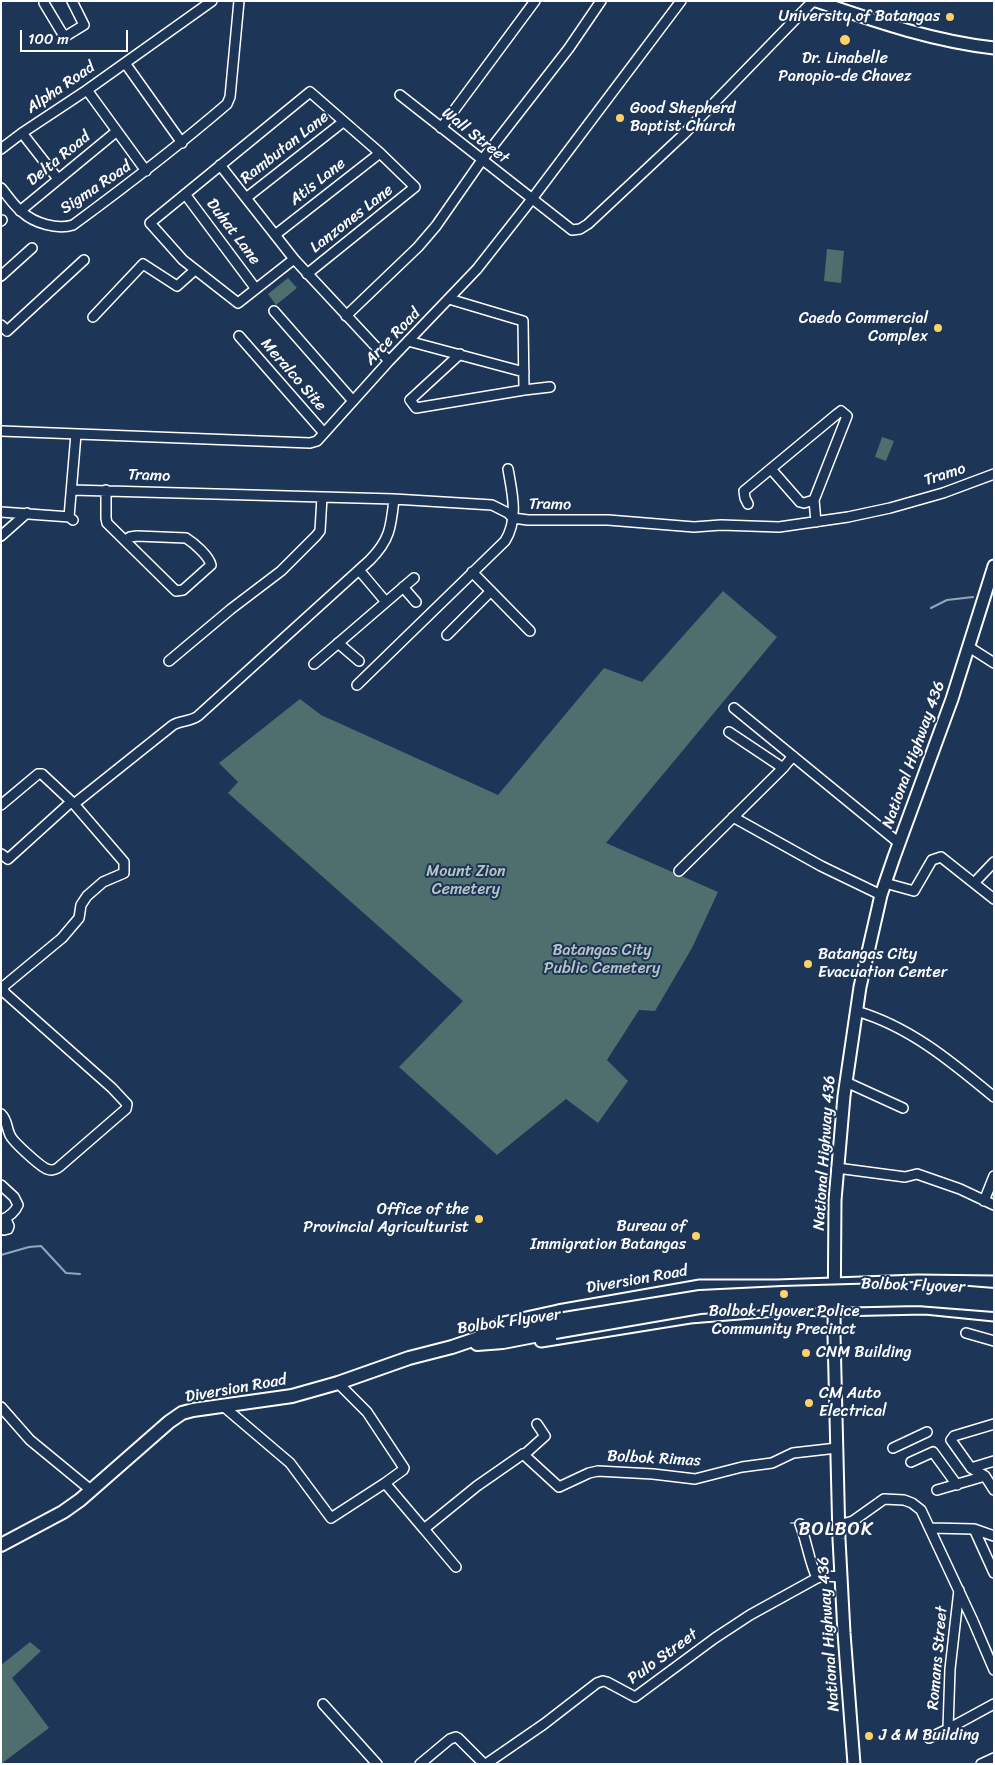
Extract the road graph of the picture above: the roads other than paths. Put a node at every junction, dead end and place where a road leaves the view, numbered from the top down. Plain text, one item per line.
1 (72, 1) edge
2 (212, 1) edge
3 (239, 1) edge
4 (535, 1) edge
5 (601, 1) edge
6 (681, 1) edge
7 (815, 1) edge
8 (44, 2) dead end
9 (994, 48) edge
10 (125, 62) junction
11 (87, 90) junction
12 (400, 95) dead end
13 (343, 122) junction
14 (440, 128) junction
15 (117, 131) junction
16 (22, 133) junction
17 (182, 143) junction
18 (1, 149) edge
19 (380, 153) junction
20 (482, 160) junction
21 (220, 164) junction
22 (146, 172) junction
23 (58, 179) junction
24 (1, 188) edge
25 (185, 194) junction
26 (246, 198) junction
27 (532, 199) junction
28 (20, 211) junction
29 (274, 236) junction
30 (32, 248) dead end
31 (294, 259) junction
32 (84, 260) dead end
33 (195, 270) junction
34 (1, 276) edge
35 (308, 276) junction
36 (256, 289) junction
37 (449, 299) junction
38 (274, 311) dead end
39 (346, 316) junction
40 (94, 317) dead end
41 (1, 325) edge
42 (239, 336) dead end
43 (408, 341) junction
44 (460, 354) junction
45 (389, 362) junction
46 (524, 372) junction
47 (550, 387) dead end
48 (524, 390) junction
49 (353, 401) junction
50 (1, 431) edge
51 (324, 433) junction
52 (76, 434) junction
53 (508, 468) dead end
54 (771, 469) junction
55 (994, 474) edge
56 (72, 490) junction
57 (106, 490) junction
58 (322, 498) junction
59 (394, 499) junction
60 (814, 500) junction
61 (748, 504) dead end
62 (1, 512) edge
63 (27, 513) junction
64 (513, 518) junction
65 (816, 522) junction
66 (1, 536) edge
67 (125, 540) junction
68 (994, 566) edge
69 (359, 570) junction
70 (472, 572) junction
71 (414, 578) dead end
72 (403, 587) junction
73 (491, 591) junction
74 (386, 602) junction
75 (416, 602) dead end
76 (530, 631) dead end
77 (447, 635) dead end
78 (338, 643) junction
79 (969, 648) junction
80 (169, 661) dead end
81 (359, 661) dead end
82 (994, 662) edge
83 (314, 664) dead end
84 (357, 685) dead end
85 (734, 708) dead end
86 (729, 732) dead end
87 (794, 756) junction
88 (783, 768) junction
89 (73, 803) junction
90 (1, 805) edge
91 (734, 817) junction
92 (899, 843) junction
93 (1, 854) edge
94 (993, 865) edge
95 (679, 871) dead end
96 (885, 883) junction
97 (974, 883) junction
98 (882, 895) junction
99 (994, 899) edge
100 (856, 1011) junction
101 (846, 1082) junction
102 (994, 1097) edge
103 (903, 1108) dead end
104 (1, 1114) edge
105 (837, 1168) junction
106 (994, 1176) edge
107 (1, 1185) edge
108 (984, 1201) junction
109 (994, 1205) edge
110 (3, 1221) edge
111 (994, 1282) edge
112 (834, 1283) junction
113 (994, 1295) edge
114 (994, 1306) edge
115 (833, 1310) junction
116 (994, 1315) edge
117 (553, 1327) junction
118 (966, 1333) dead end
119 (994, 1341) edge
120 (452, 1347) junction
121 (338, 1383) junction
122 (223, 1406) junction
123 (1, 1407) edge
124 (537, 1424) dead end
125 (994, 1424) edge
126 (927, 1432) dead end
127 (837, 1448) junction
128 (894, 1448) dead end
129 (524, 1454) junction
130 (994, 1461) edge
131 (911, 1462) dead end
132 (971, 1468) junction
133 (985, 1476) junction
134 (385, 1483) junction
135 (957, 1485) junction
136 (938, 1490) dead end
137 (994, 1490) edge
138 (92, 1491) junction
139 (800, 1524) dead end
140 (839, 1525) junction
141 (931, 1528) junction
142 (424, 1529) junction
143 (974, 1529) junction
144 (994, 1536) edge
145 (1, 1545) edge
146 (456, 1567) dead end
147 (994, 1573) edge
148 (841, 1577) junction
149 (817, 1578) junction
150 (959, 1589) junction
151 (994, 1670) edge
152 (323, 1704) dead end
153 (994, 1704) edge
154 (948, 1730) junction
155 (928, 1738) dead end
156 (994, 1758) edge
157 (377, 1764) edge
158 (420, 1764) edge
159 (485, 1764) edge
160 (854, 1764) edge
161 (982, 1764) edge

1 - 8 street
2 - 10 street, Alpha Road
3 - 17 street, Sigma Road
4 - 14 street
5 - 20 street
6 - 27 street, Arce Road
7 - 9 main road
7 - 27 street, Wall Street
10 - 11 street, Alpha Road
10 - 17 street
11 - 15 street
11 - 16 street, Alpha Road
12 - 14 street, Wall Street
13 - 19 street
13 - 21 street
13 - 26 street, Rambutan Lane
14 - 20 street, Wall Street
15 - 22 street
15 - 23 street, Delta Road
16 - 18 street, Alpha Road
16 - 23 street
17 - 22 street, Sigma Road
19 - 29 street, Atis Lane
19 - 35 street, Lanzones Lane
20 - 27 street, Wall Street
20 - 39 street
21 - 25 street
21 - 26 street
22 - 28 street, Sigma Road
23 - 28 street, Delta Road
24 - 28 street, Sigma Road
25 - 33 street
25 - 36 street, Duhat Lane
26 - 29 street
27 - 37 street, Arce Road
29 - 31 street
30 - 34 street
31 - 35 street
31 - 36 street
32 - 41 street
33 - 36 street
33 - 40 street
35 - 39 street
37 - 43 street, Arce Road
37 - 46 street
38 - 49 street
39 - 45 street
42 - 51 street, Meralco Site
43 - 44 street
43 - 45 street, Arce Road
44 - 46 street
44 - 48 street
45 - 49 street, Arce Road
46 - 48 street
47 - 48 street
49 - 51 street, Arce Road
50 - 52 street, Arce Road
51 - 52 street, Arce Road
52 - 56 street
53 - 64 street
54 - 60 street
54 - 60 street
54 - 61 street
55 - 65 street, Tramo
56 - 57 street, Tramo
56 - 63 street
57 - 58 street, Tramo
57 - 67 street
58 - 59 street, Tramo
58 - 80 street
59 - 64 street, Tramo
59 - 69 street
60 - 65 street
62 - 63 street
63 - 66 street
64 - 65 street, Tramo
64 - 70 street
67 - 67 street
68 - 79 main road, National Highway 436
69 - 74 street
69 - 89 street
70 - 73 street
70 - 84 street
71 - 72 street
72 - 74 street
72 - 75 street
73 - 76 street
73 - 77 street
74 - 78 street
78 - 81 street
78 - 83 street
79 - 82 street
79 - 92 main road, National Highway 436
85 - 87 street
86 - 88 street
87 - 88 street
87 - 92 street
88 - 91 street
89 - 90 street
89 - 93 street
89 - 104 street
91 - 95 street
91 - 98 street
92 - 96 main road, National Highway 436
94 - 97 street
96 - 97 street
96 - 98 main road, National Highway 436
97 - 99 street
98 - 100 main road, National Highway 436
100 - 101 main road, National Highway 436
100 - 102 street
101 - 103 street
101 - 105 main road, National Highway 436
105 - 108 street
105 - 112 main road, National Highway 436
106 - 108 street
107 - 110 street
108 - 109 street
111 - 112 main road, Diversion Road
112 - 115 main road, National Highway 436
112 - 120 main road, Diversion Road
113 - 117 highway, Bolbok Flyover, bridge
114 - 117 highway, Bolbok Flyover, bridge
115 - 116 main road, Diversion Road
115 - 120 main road, Diversion Road
115 - 127 main road, National Highway 436
117 - 120 highway, Bolbok Flyover
118 - 119 street
120 - 121 highway, Diversion Road
121 - 122 highway, Diversion Road
121 - 134 street
122 - 134 street
122 - 138 highway, Diversion Road
123 - 138 street
124 - 129 street
125 - 132 street
126 - 128 street
127 - 129 street, Bolbok Rimas
127 - 140 main road, National Highway 436
129 - 142 street
130 - 132 street
131 - 135 street
132 - 133 street
133 - 135 street
133 - 137 street
134 - 142 street
135 - 136 street
138 - 145 highway, Diversion Road
139 - 149 street
140 - 141 street
140 - 148 main road, National Highway 436
141 - 143 street
141 - 150 street
142 - 146 street
143 - 144 street
143 - 147 street
148 - 149 street, Pulo Street
148 - 160 main road, National Highway 436
149 - 159 street, Pulo Street
150 - 151 street
150 - 154 street, Romans Street
152 - 157 street
153 - 154 street
154 - 155 street
156 - 161 street
158 - 159 street

